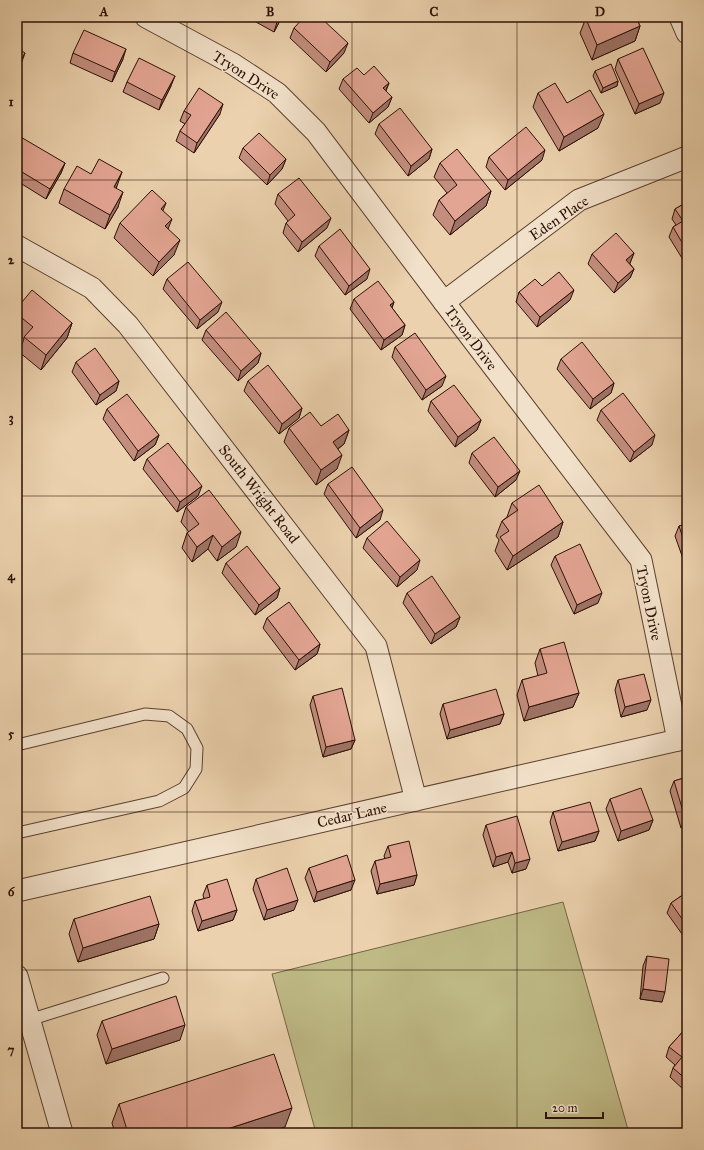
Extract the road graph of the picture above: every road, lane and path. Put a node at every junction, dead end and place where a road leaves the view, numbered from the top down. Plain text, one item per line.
1 (146, 17) edge
2 (680, 17) edge
3 (687, 33) edge
4 (687, 157) edge
5 (17, 246) edge
6 (444, 302) junction
7 (682, 739) edge
8 (17, 744) edge
9 (416, 800) junction
10 (17, 833) edge
11 (17, 891) edge
12 (163, 978) dead end
13 (18, 982) edge
14 (29, 1020) junction
15 (62, 1133) edge

1 - 6 street, Tryon Drive
2 - 3 street
4 - 6 street, Eden Place
5 - 9 street, South Wright Road
6 - 7 street, Tryon Drive
7 - 9 street, Cedar Lane
8 - 10 lane
9 - 11 street, Cedar Lane
12 - 14 lane
13 - 14 street
14 - 15 street

